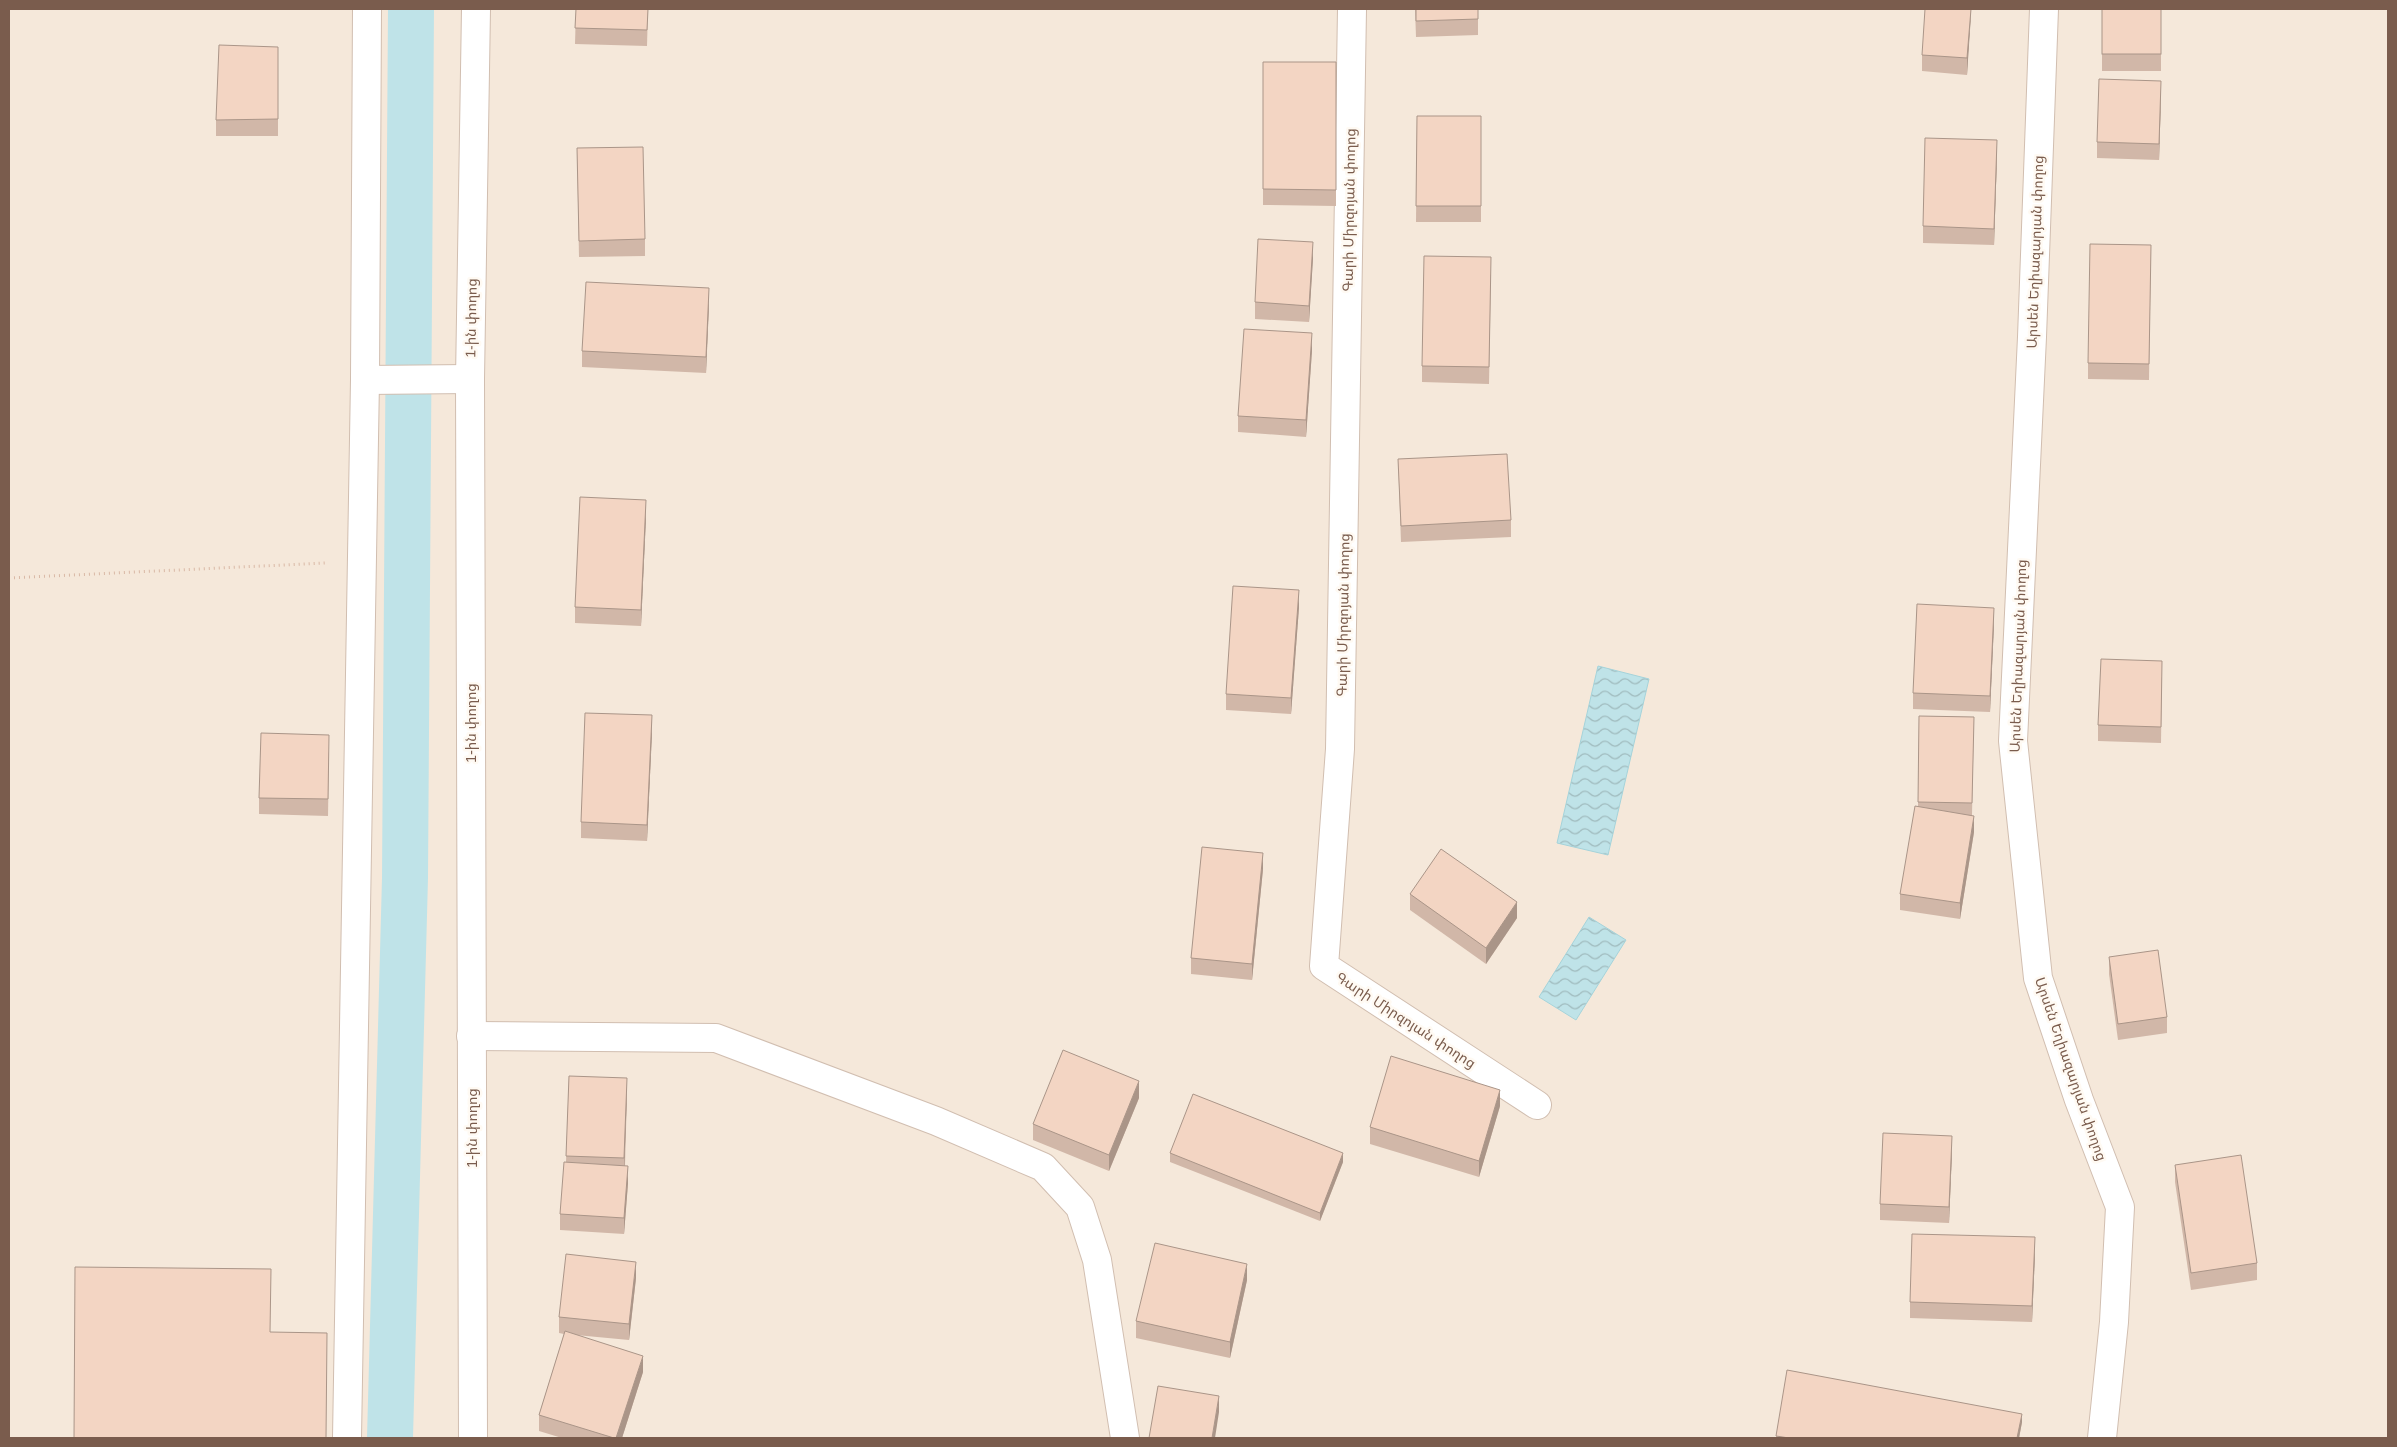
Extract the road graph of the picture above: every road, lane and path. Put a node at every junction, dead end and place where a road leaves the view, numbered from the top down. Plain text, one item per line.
1 (366, 9) edge
2 (476, 9) edge
3 (1352, 9) edge
4 (2044, 9) edge
5 (470, 379) junction
6 (365, 380) junction
7 (361, 562) junction
8 (9, 578) edge
9 (471, 1036) junction
10 (1537, 1105) dead end
11 (347, 1438) edge
12 (474, 1438) edge
13 (1125, 1438) edge
14 (2102, 1438) edge

1 - 6 street
2 - 5 street, 1-ին փողոց
3 - 10 street, Գարի Միրզոյան փողոց
4 - 14 street, Արսեն Եղիազարյան փողոց
5 - 6 street
5 - 9 street, 1-ին փողոց
6 - 7 street
7 - 8 path
7 - 11 street
9 - 12 street, 1-ին փողոց
9 - 13 street

